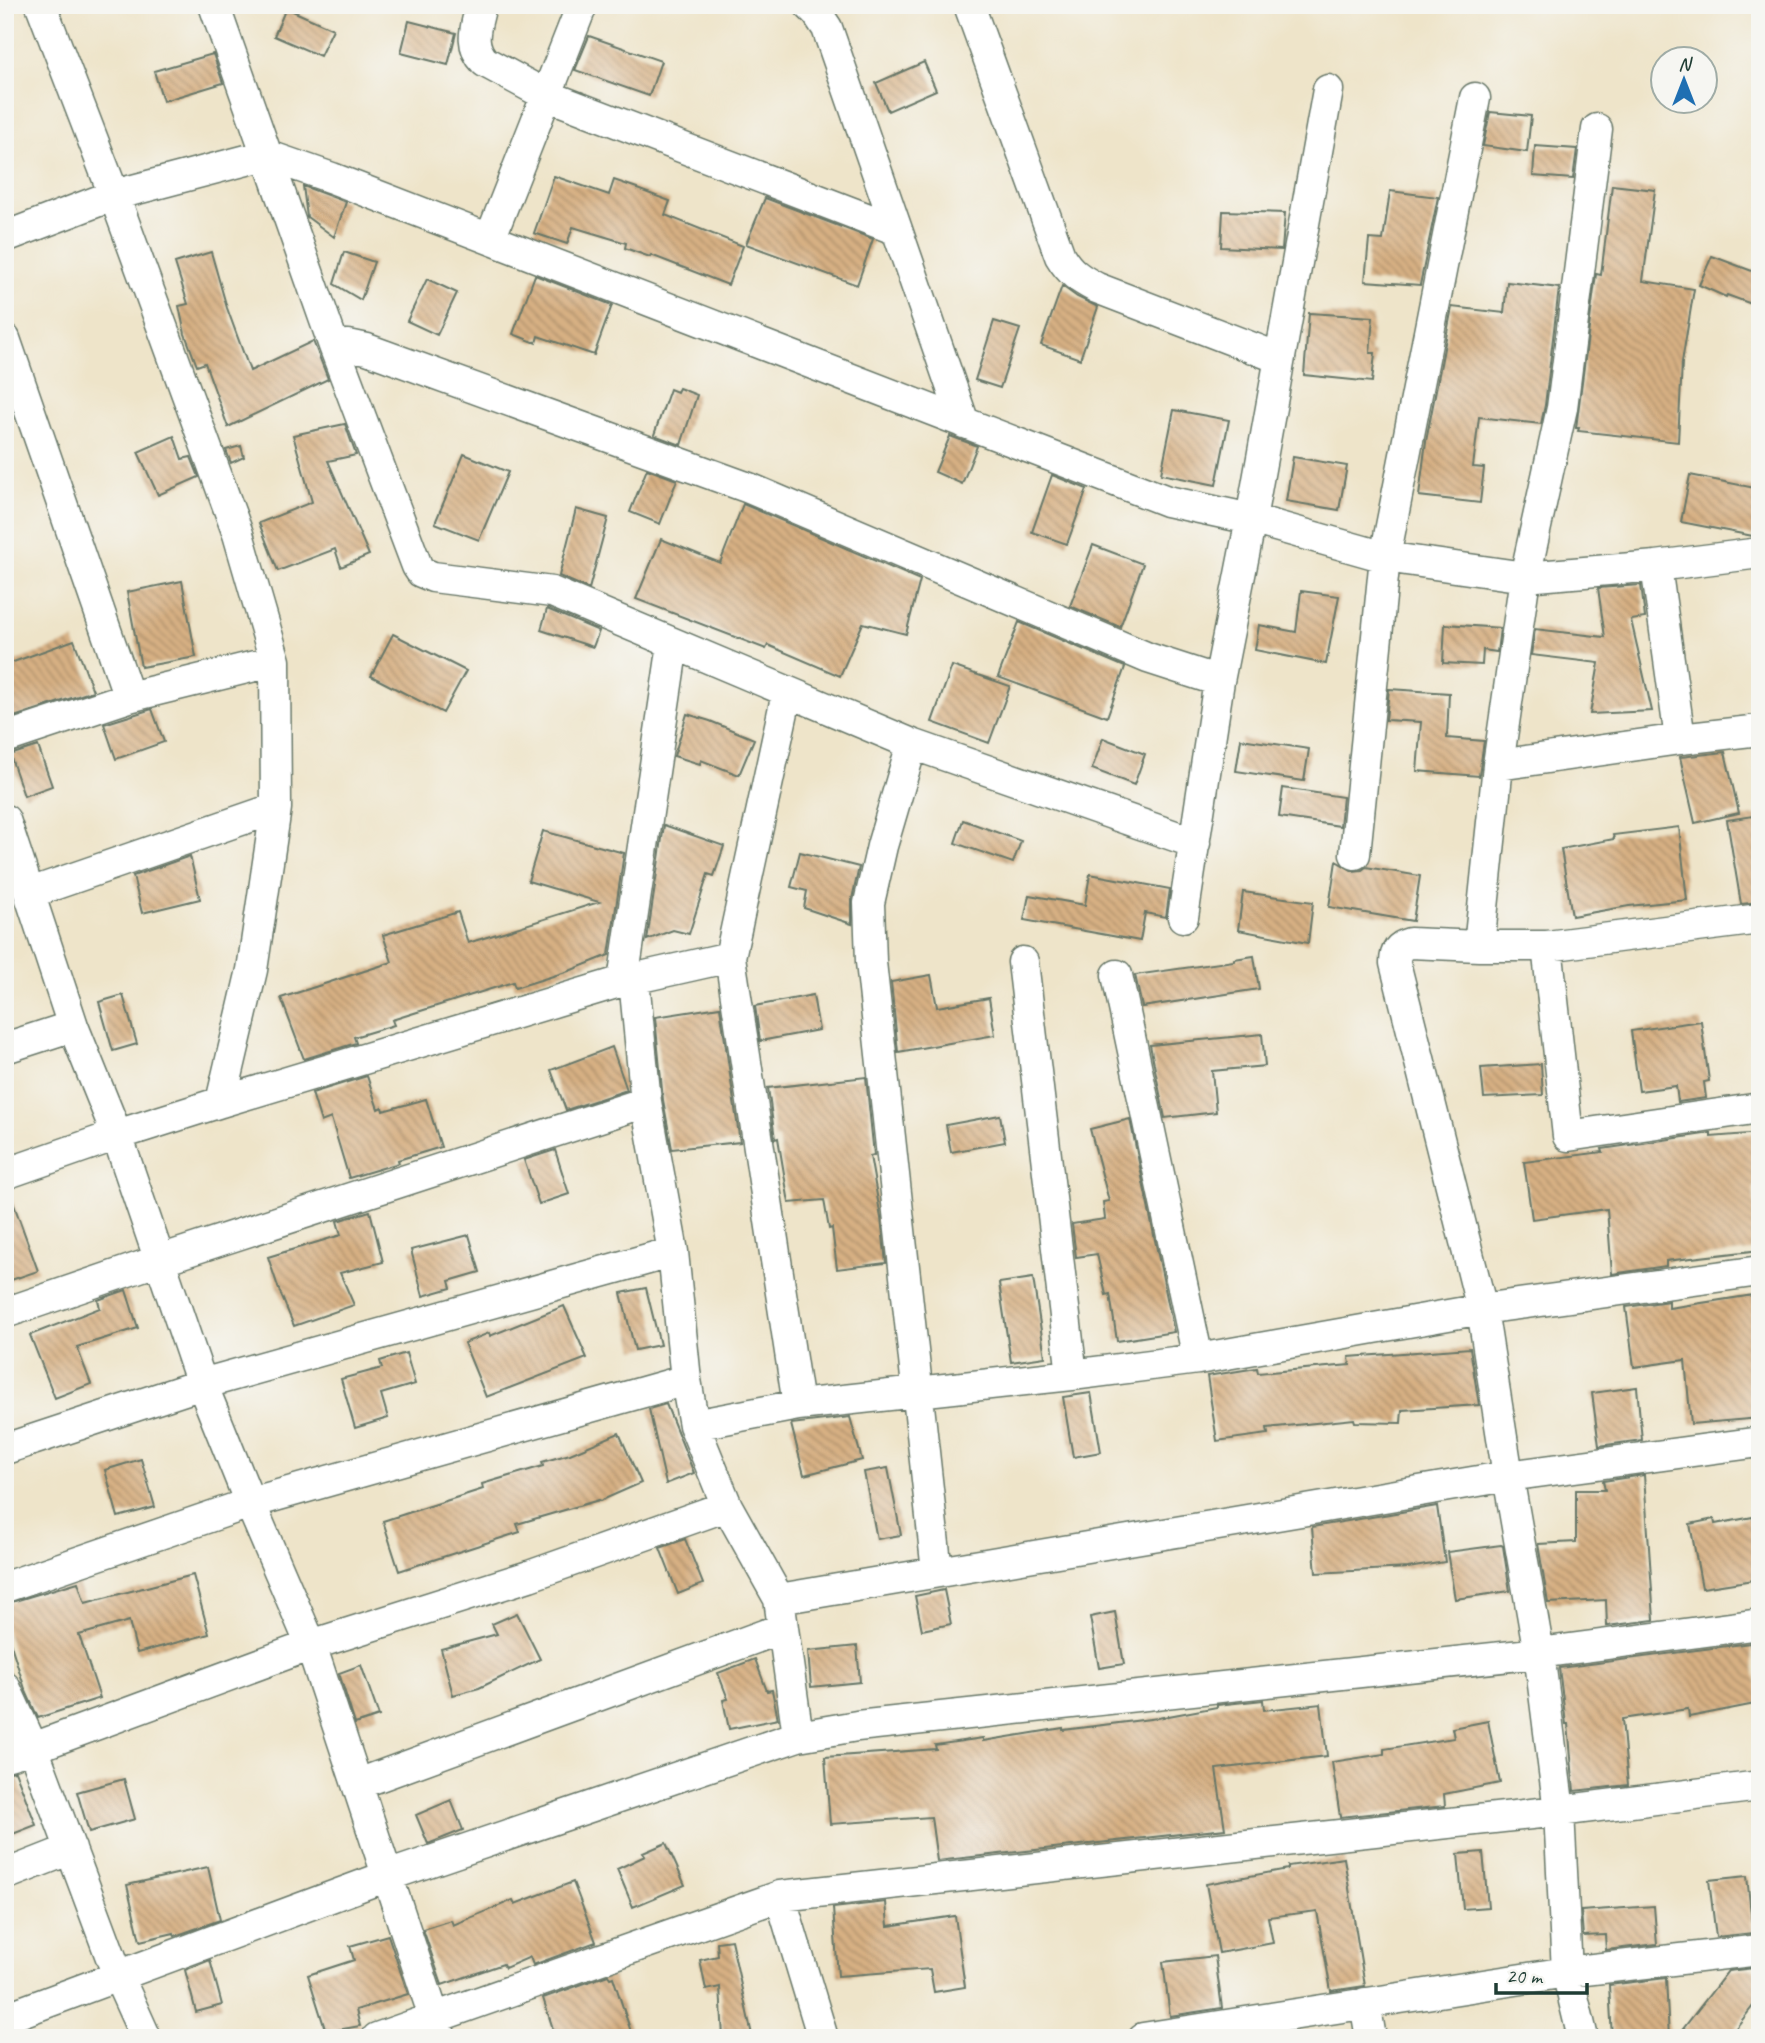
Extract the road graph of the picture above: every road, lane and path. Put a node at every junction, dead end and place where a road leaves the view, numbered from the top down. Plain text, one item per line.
1 (41, 5) edge
2 (214, 5) edge
3 (481, 5) edge
4 (582, 5) edge
5 (808, 5) edge
6 (969, 5) edge
7 (1328, 90) dead end
8 (546, 95) junction
9 (1475, 98) dead end
10 (1597, 128) dead end
11 (266, 155) junction
12 (114, 195) junction
13 (897, 230) junction
14 (5, 237) edge
15 (490, 239) junction
16 (5, 339) edge
17 (334, 346) junction
18 (1279, 358) junction
19 (964, 423) junction
20 (1251, 519) junction
21 (1758, 550) edge
22 (1385, 557) junction
23 (1656, 566) junction
24 (1525, 577) junction
25 (673, 644) junction
26 (275, 661) junction
27 (1219, 681) junction
28 (787, 692) junction
29 (129, 697) junction
30 (1760, 730) edge
31 (5, 738) edge
32 (1679, 739) junction
33 (912, 744) junction
34 (1498, 765) junction
35 (276, 808) junction
36 (5, 820) edge
37 (1195, 843) junction
38 (1355, 854) dead end
39 (30, 893) junction
40 (1183, 917) dead end
41 (1760, 919) edge
42 (1479, 946) junction
43 (1547, 946) junction
44 (730, 957) junction
45 (1023, 962) dead end
46 (1117, 975) dead end
47 (628, 980) junction
48 (73, 1026) junction
49 (5, 1048) edge
50 (220, 1102) junction
51 (646, 1102) junction
52 (1760, 1108) edge
53 (117, 1135) junction
54 (5, 1174) edge
55 (673, 1252) junction
56 (160, 1260) junction
57 (1760, 1271) edge
58 (1482, 1309) junction
59 (5, 1313) edge
60 (1198, 1359) junction
61 (1072, 1375) junction
62 (686, 1380) junction
63 (202, 1384) junction
64 (919, 1393) junction
65 (798, 1405) junction
66 (694, 1425) junction
67 (1760, 1442) edge
68 (5, 1449) edge
69 (1508, 1476) junction
70 (250, 1503) junction
71 (727, 1506) junction
72 (937, 1572) junction
73 (5, 1587) edge
74 (781, 1614) junction
75 (1760, 1624) edge
76 (312, 1645) junction
77 (1539, 1653) junction
78 (5, 1687) edge
79 (798, 1736) junction
80 (19, 1752) edge
81 (358, 1784) junction
82 (1760, 1786) edge
83 (1559, 1811) junction
84 (71, 1849) junction
85 (5, 1875) edge
86 (387, 1876) junction
87 (780, 1896) junction
88 (1760, 1950) edge
89 (1567, 1972) junction
90 (118, 1976) junction
91 (1365, 2003) junction
92 (5, 2018) edge
93 (438, 2027) edge
94 (1177, 2034) edge
95 (146, 2038) edge
96 (377, 2038) edge
97 (822, 2038) edge
98 (1143, 2038) edge
99 (1371, 2038) edge
100 (1583, 2038) edge

1 - 12 street
2 - 11 street
3 - 8 street
4 - 8 street
5 - 13 street
6 - 18 street
7 - 18 street
8 - 13 street
8 - 15 street
9 - 22 street
10 - 24 street
11 - 12 street
11 - 15 street
11 - 17 street
12 - 14 street
12 - 26 street
13 - 19 street
15 - 19 street
16 - 29 street
17 - 25 street
17 - 27 street
18 - 20 street
19 - 20 street
20 - 22 street
20 - 27 street
21 - 23 street
22 - 24 street
22 - 38 street
23 - 24 street
23 - 32 street
24 - 34 street
25 - 28 street
25 - 47 street
26 - 29 street
26 - 35 street
27 - 37 street
28 - 33 street
28 - 44 street
29 - 31 street
30 - 32 street
32 - 34 street
33 - 37 street
33 - 64 street
34 - 42 street
35 - 39 street
35 - 50 street
36 - 39 street
37 - 40 street
39 - 48 street
41 - 43 street
42 - 43 street
42 - 58 street
43 - 52 street
44 - 47 street
44 - 65 street
45 - 61 street
46 - 60 street
47 - 50 street
47 - 51 street
48 - 49 street
48 - 53 street
50 - 53 street
51 - 55 street
51 - 56 street
53 - 54 street
53 - 56 street
55 - 62 street
55 - 63 street
56 - 59 street
56 - 63 street
57 - 58 street
58 - 60 street
58 - 69 street
60 - 61 street
61 - 64 street
62 - 66 street
62 - 70 street
63 - 68 street
63 - 70 street
64 - 65 street
64 - 72 street
65 - 66 street
66 - 71 street
67 - 69 street
69 - 72 street
69 - 77 street
70 - 73 street
70 - 76 street
71 - 74 street
71 - 76 street
72 - 74 street
74 - 79 street
74 - 81 street
75 - 77 street
76 - 80 street
76 - 81 street
77 - 79 street
77 - 83 street
78 - 80 street
79 - 86 street
80 - 84 street
81 - 86 street
82 - 83 street
83 - 87 street
83 - 89 street
84 - 85 street
84 - 90 street
86 - 90 street
86 - 93 street
87 - 93 street
87 - 97 street
88 - 89 street
89 - 91 street
89 - 100 street
90 - 92 street
90 - 95 street
91 - 94 street
91 - 99 street
93 - 96 street
94 - 98 street

